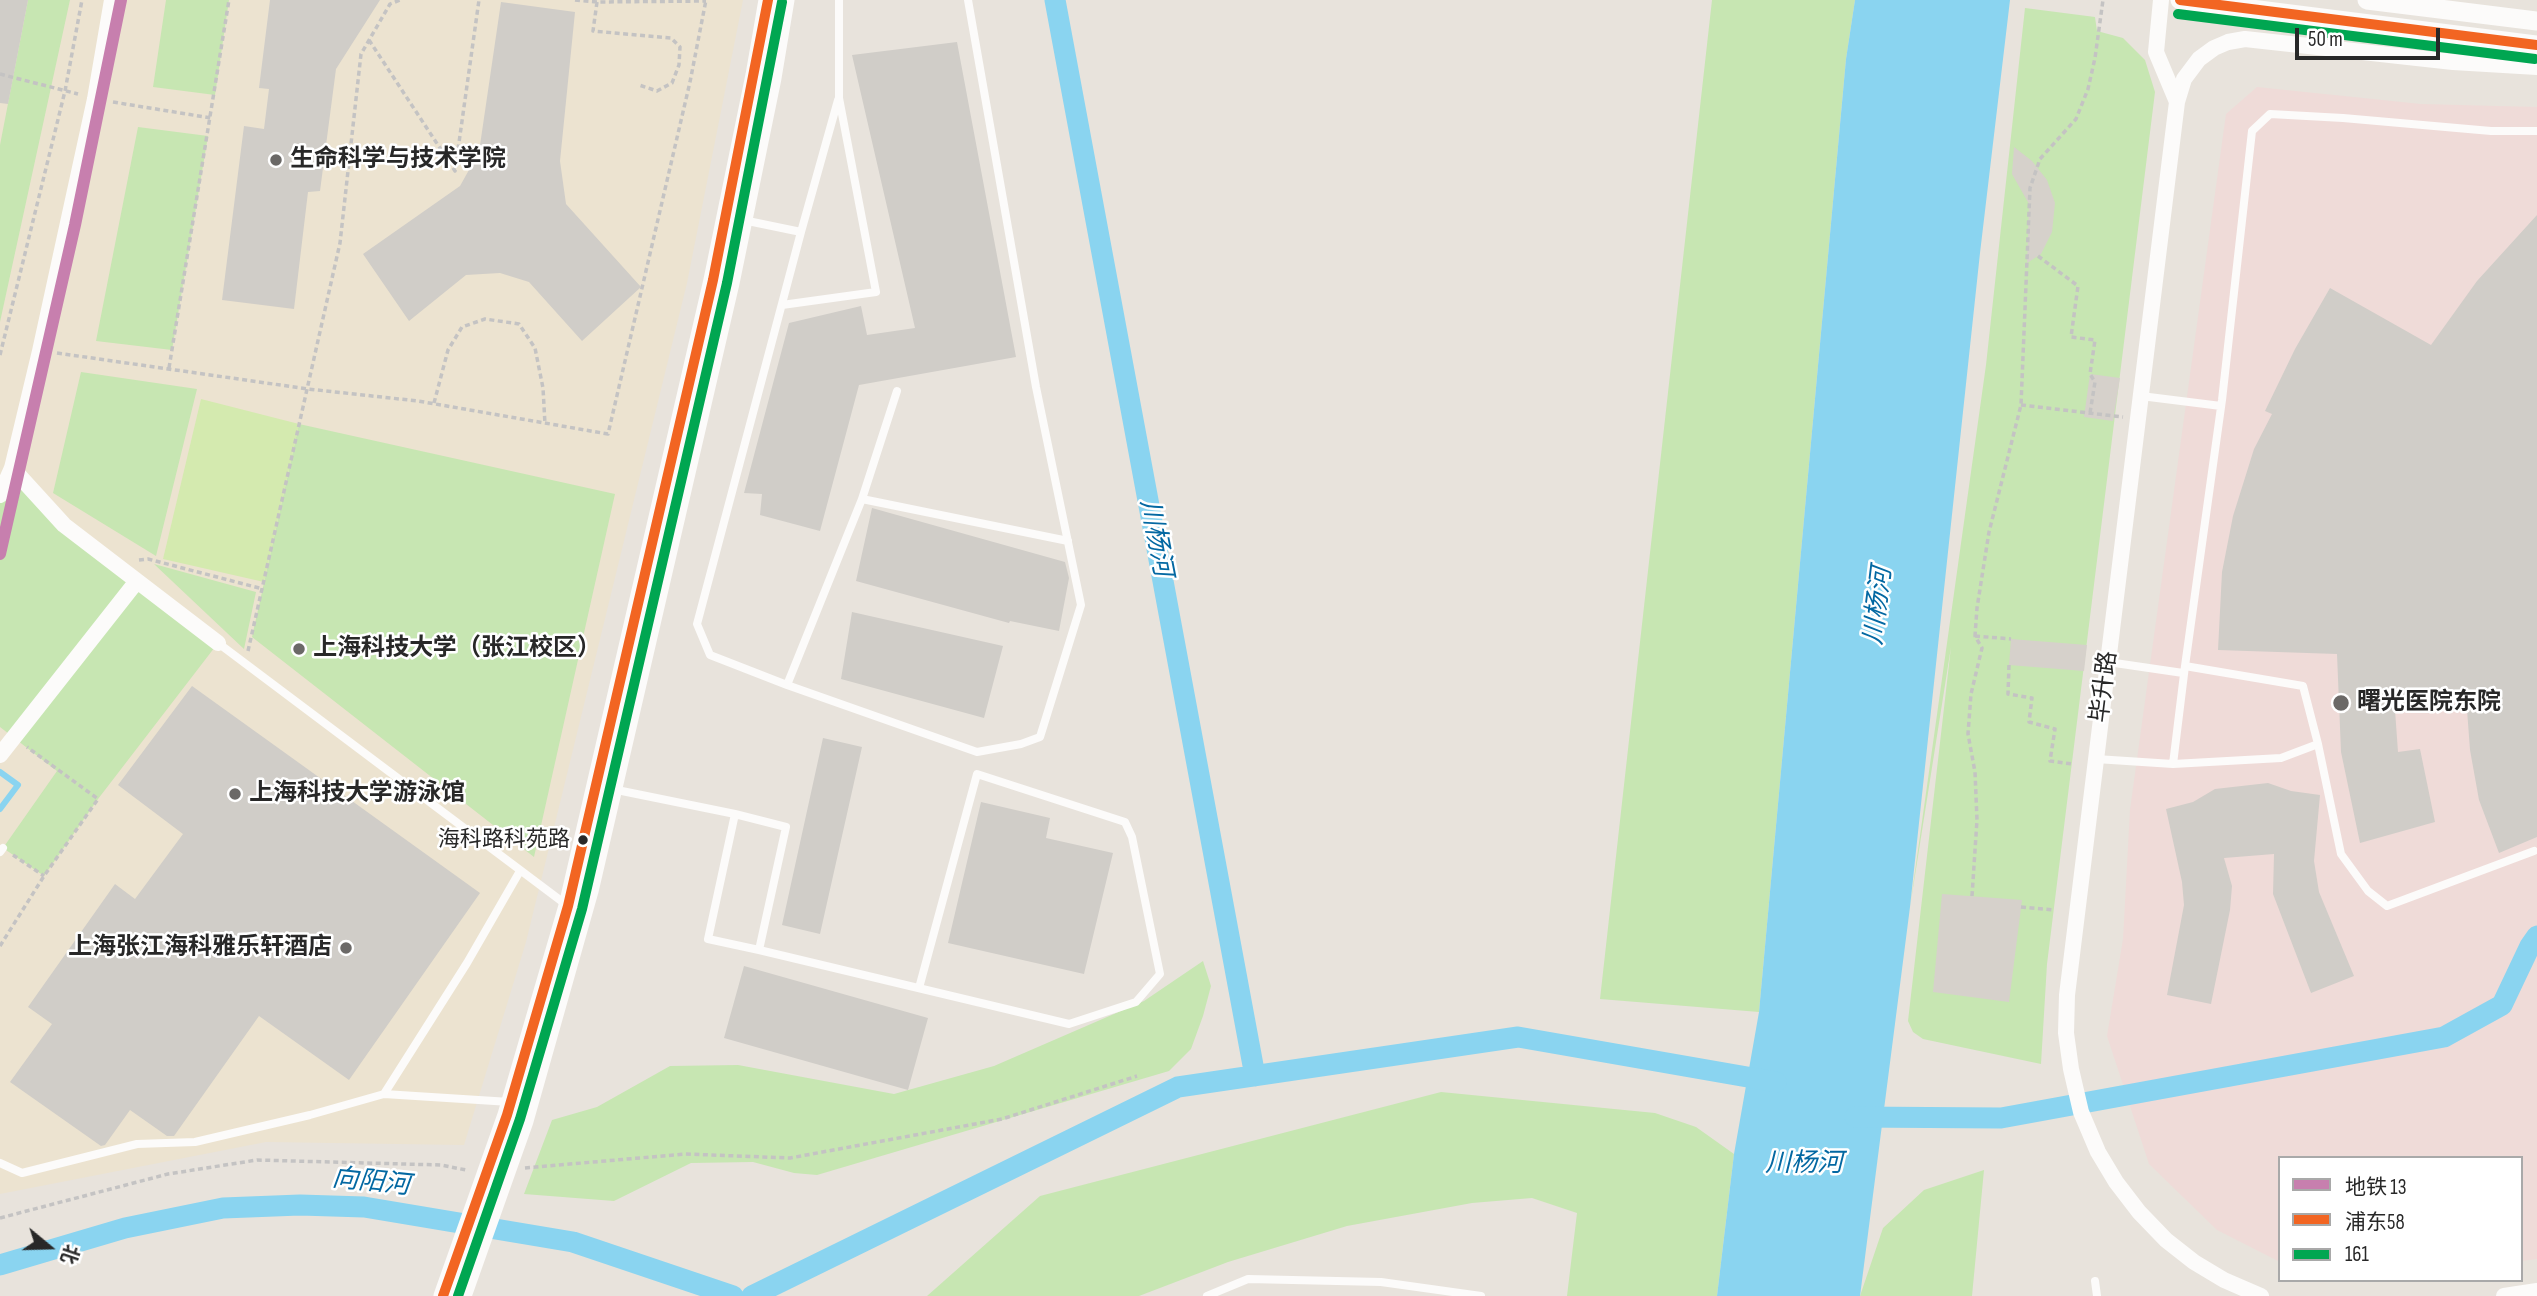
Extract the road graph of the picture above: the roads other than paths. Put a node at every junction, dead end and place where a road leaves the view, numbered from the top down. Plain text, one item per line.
1 (112, 0) edge
2 (768, 0) edge
3 (785, 0) edge
4 (839, 0) edge
5 (968, 0) edge
6 (2161, 0) edge
7 (2180, 0) edge
8 (2367, 0) edge
9 (2537, 21) edge
10 (2537, 45) edge
11 (2537, 67) edge
12 (839, 98) junction
13 (2177, 102) junction
14 (2537, 131) edge
15 (743, 220) junction
16 (801, 232) junction
17 (782, 305) junction
18 (897, 391) dead end
19 (2141, 396) junction
20 (2221, 406) junction
21 (12, 467) junction
22 (0, 495) edge
23 (862, 499) junction
24 (1068, 541) junction
25 (137, 581) junction
26 (218, 643) joint
27 (2108, 662) junction
28 (2184, 670) junction
29 (788, 685) junction
30 (2318, 744) junction
31 (0, 755) edge
32 (2096, 759) junction
33 (2173, 764) junction
34 (612, 789) junction
35 (735, 814) junction
36 (2534, 851) dead end
37 (520, 871) junction
38 (568, 906) junction
39 (759, 950) junction
40 (919, 988) junction
41 (384, 1094) junction
42 (511, 1102) junction
43 (0, 1163) edge
44 (491, 1184) junction
45 (2095, 1281) dead end
46 (2537, 1291) edge
47 (453, 1295) edge
48 (1207, 1296) edge
49 (1481, 1296) edge
50 (2097, 1296) edge
51 (2261, 1296) edge
52 (2504, 1296) edge

1 - 21 street
2 - 38 street
3 - 15 street
4 - 12 lane
5 - 24 lane
6 - 13 street, 毕升路
7 - 10 street
8 - 9 street
11 - 13 street
12 - 16 lane
12 - 17 lane
13 - 19 street, 毕升路
14 - 20 lane
15 - 16 lane
15 - 34 street
16 - 17 lane
17 - 29 lane
18 - 23 lane
19 - 20 lane
19 - 27 street, 毕升路
20 - 28 lane
21 - 22 street
21 - 25 street
23 - 24 lane
23 - 29 lane
24 - 29 lane
25 - 26 street
25 - 31 street
26 - 37 lane
27 - 28 lane
27 - 32 street, 毕升路
28 - 30 lane
28 - 33 lane
30 - 33 lane
30 - 36 lane
32 - 33 lane
32 - 51 street, 毕升路
34 - 35 lane
34 - 44 street
35 - 39 lane
35 - 39 lane
37 - 38 lane
37 - 41 lane
38 - 42 street
39 - 40 lane
40 - 40 lane
41 - 42 lane
41 - 43 lane
42 - 44 street
44 - 47 street
45 - 50 lane
46 - 52 street
48 - 49 lane

